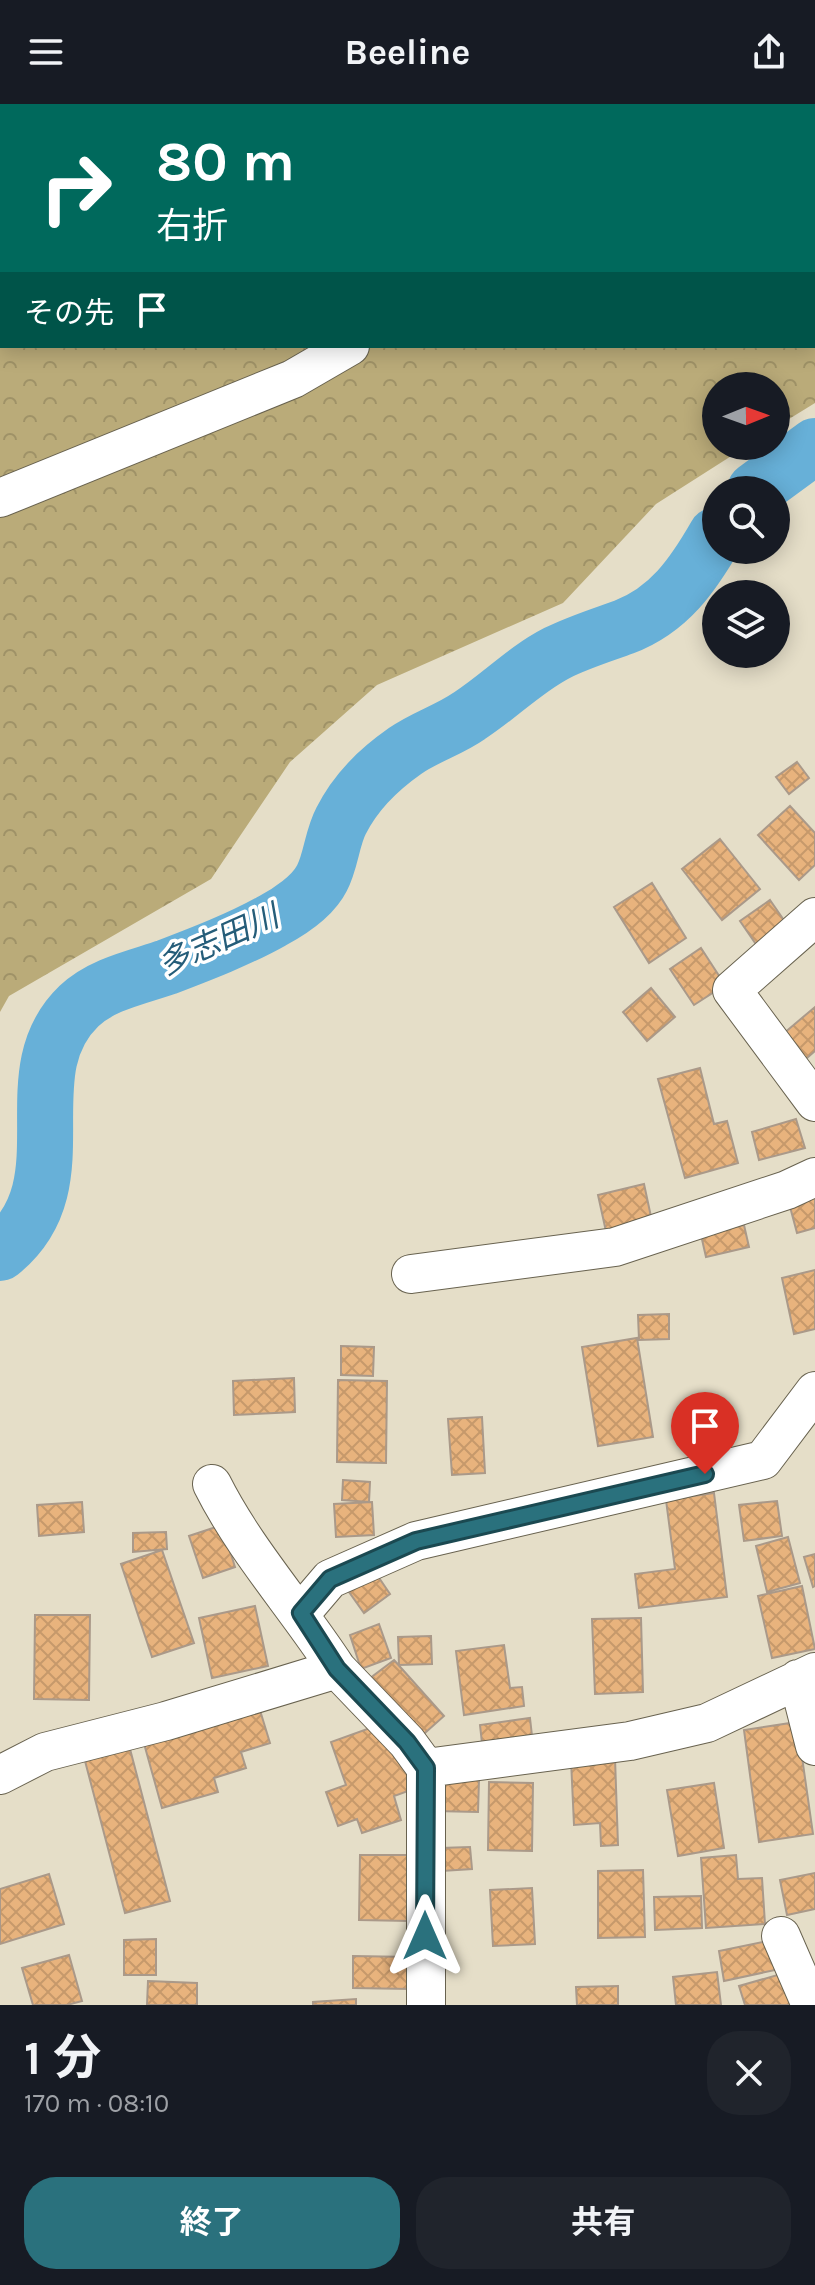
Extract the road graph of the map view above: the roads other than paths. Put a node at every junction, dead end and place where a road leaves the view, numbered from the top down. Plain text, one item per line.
1 (347, 348) edge
2 (0, 498) edge
3 (815, 917) edge
4 (815, 1102) edge
5 (815, 1177) edge
6 (411, 1274) dead end
7 (815, 1391) edge
8 (212, 1484) dead end
9 (301, 1613) junction
10 (337, 1669) junction
11 (807, 1675) edge
12 (815, 1746) edge
13 (426, 1768) junction
14 (0, 1775) edge
15 (781, 1936) dead end
16 (426, 2005) edge
17 (811, 2005) edge

1 - 2 street
3 - 4 street
5 - 6 street
7 - 9 street
8 - 9 street
9 - 10 street
10 - 13 street
10 - 14 street
11 - 12 street
11 - 13 street
13 - 16 street
15 - 17 street

